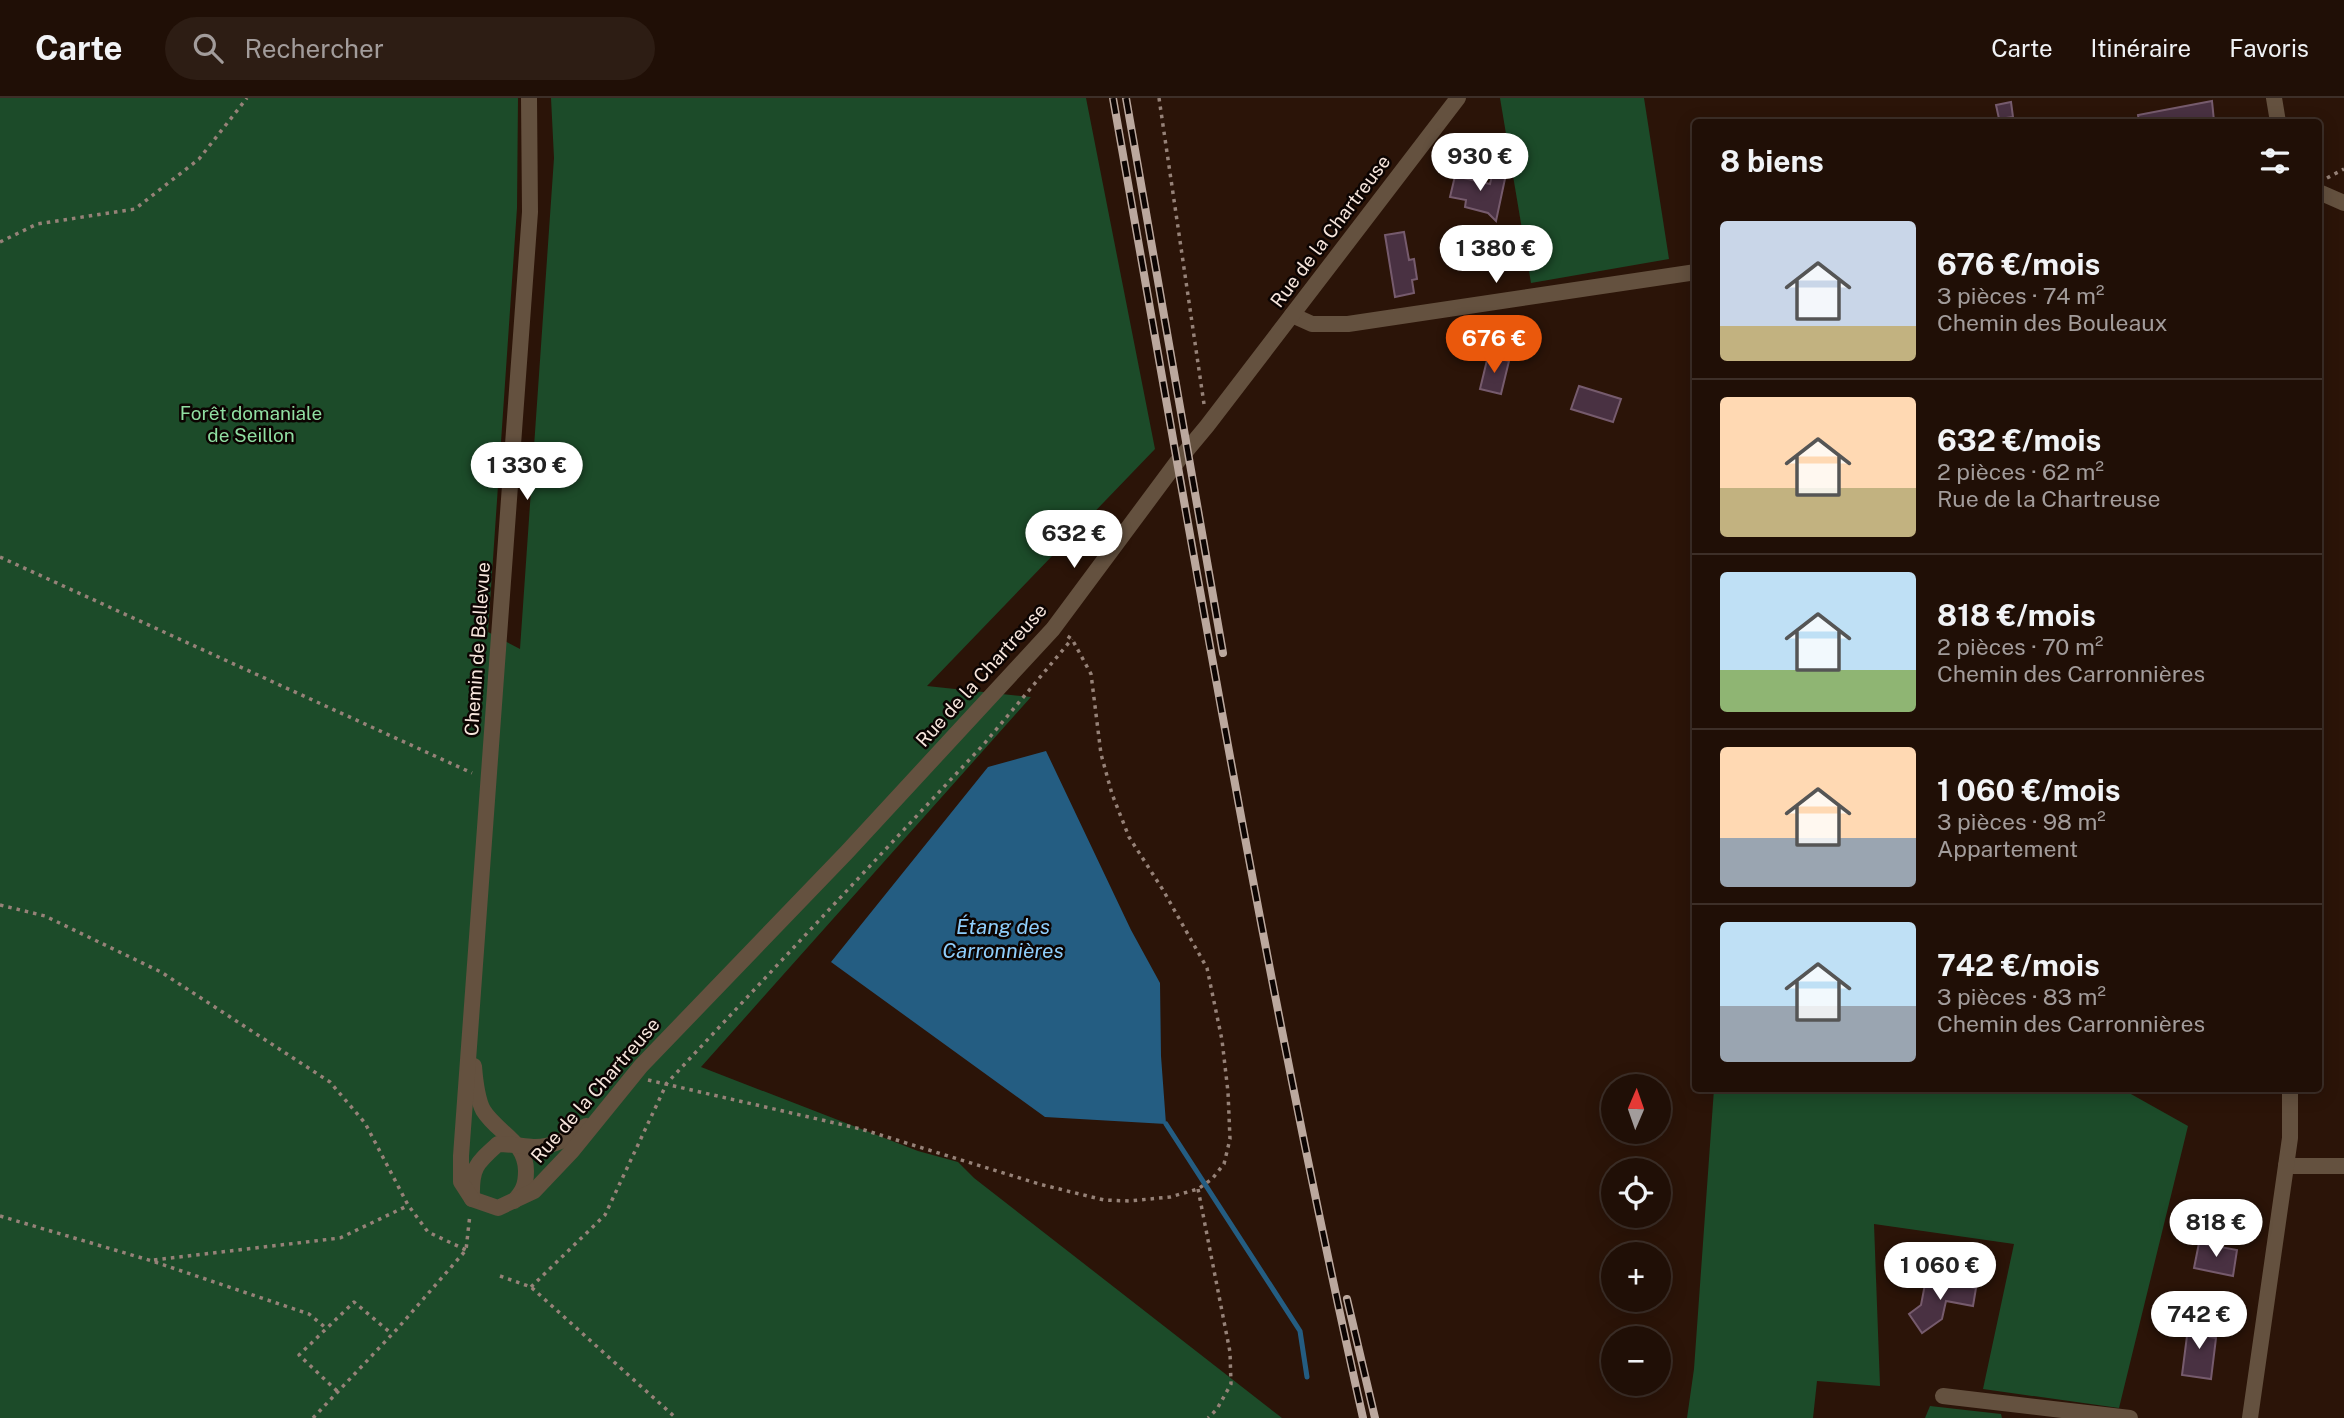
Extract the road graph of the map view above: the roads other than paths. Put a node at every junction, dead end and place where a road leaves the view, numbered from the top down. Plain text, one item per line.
1 (529, 98) edge
2 (1458, 98) edge
3 (2274, 98) edge
4 (2278, 119) edge
5 (2322, 193) edge
6 (2344, 203) edge
7 (1692, 273) edge
8 (1292, 315) junction
9 (470, 1025) junction
10 (2290, 1092) edge
11 (602, 1112) junction
12 (516, 1143) junction
13 (2286, 1166) junction
14 (2344, 1166) edge
15 (472, 1199) junction
16 (514, 1201) junction
17 (1943, 1396) dead end
18 (2130, 1418) edge
19 (2250, 1418) edge

1 - 9 street, Chemin de Bellevue
2 - 8 street, Rue de la Chartreuse
3 - 4 street
5 - 6 street
7 - 8 street
8 - 11 street, Rue de la Chartreuse
9 - 12 street
9 - 15 street, Chemin de Bellevue
10 - 13 street
11 - 12 street
11 - 16 street, Rue de la Chartreuse
12 - 15 street
12 - 16 street
13 - 14 street
13 - 19 street
15 - 16 street
17 - 18 street

